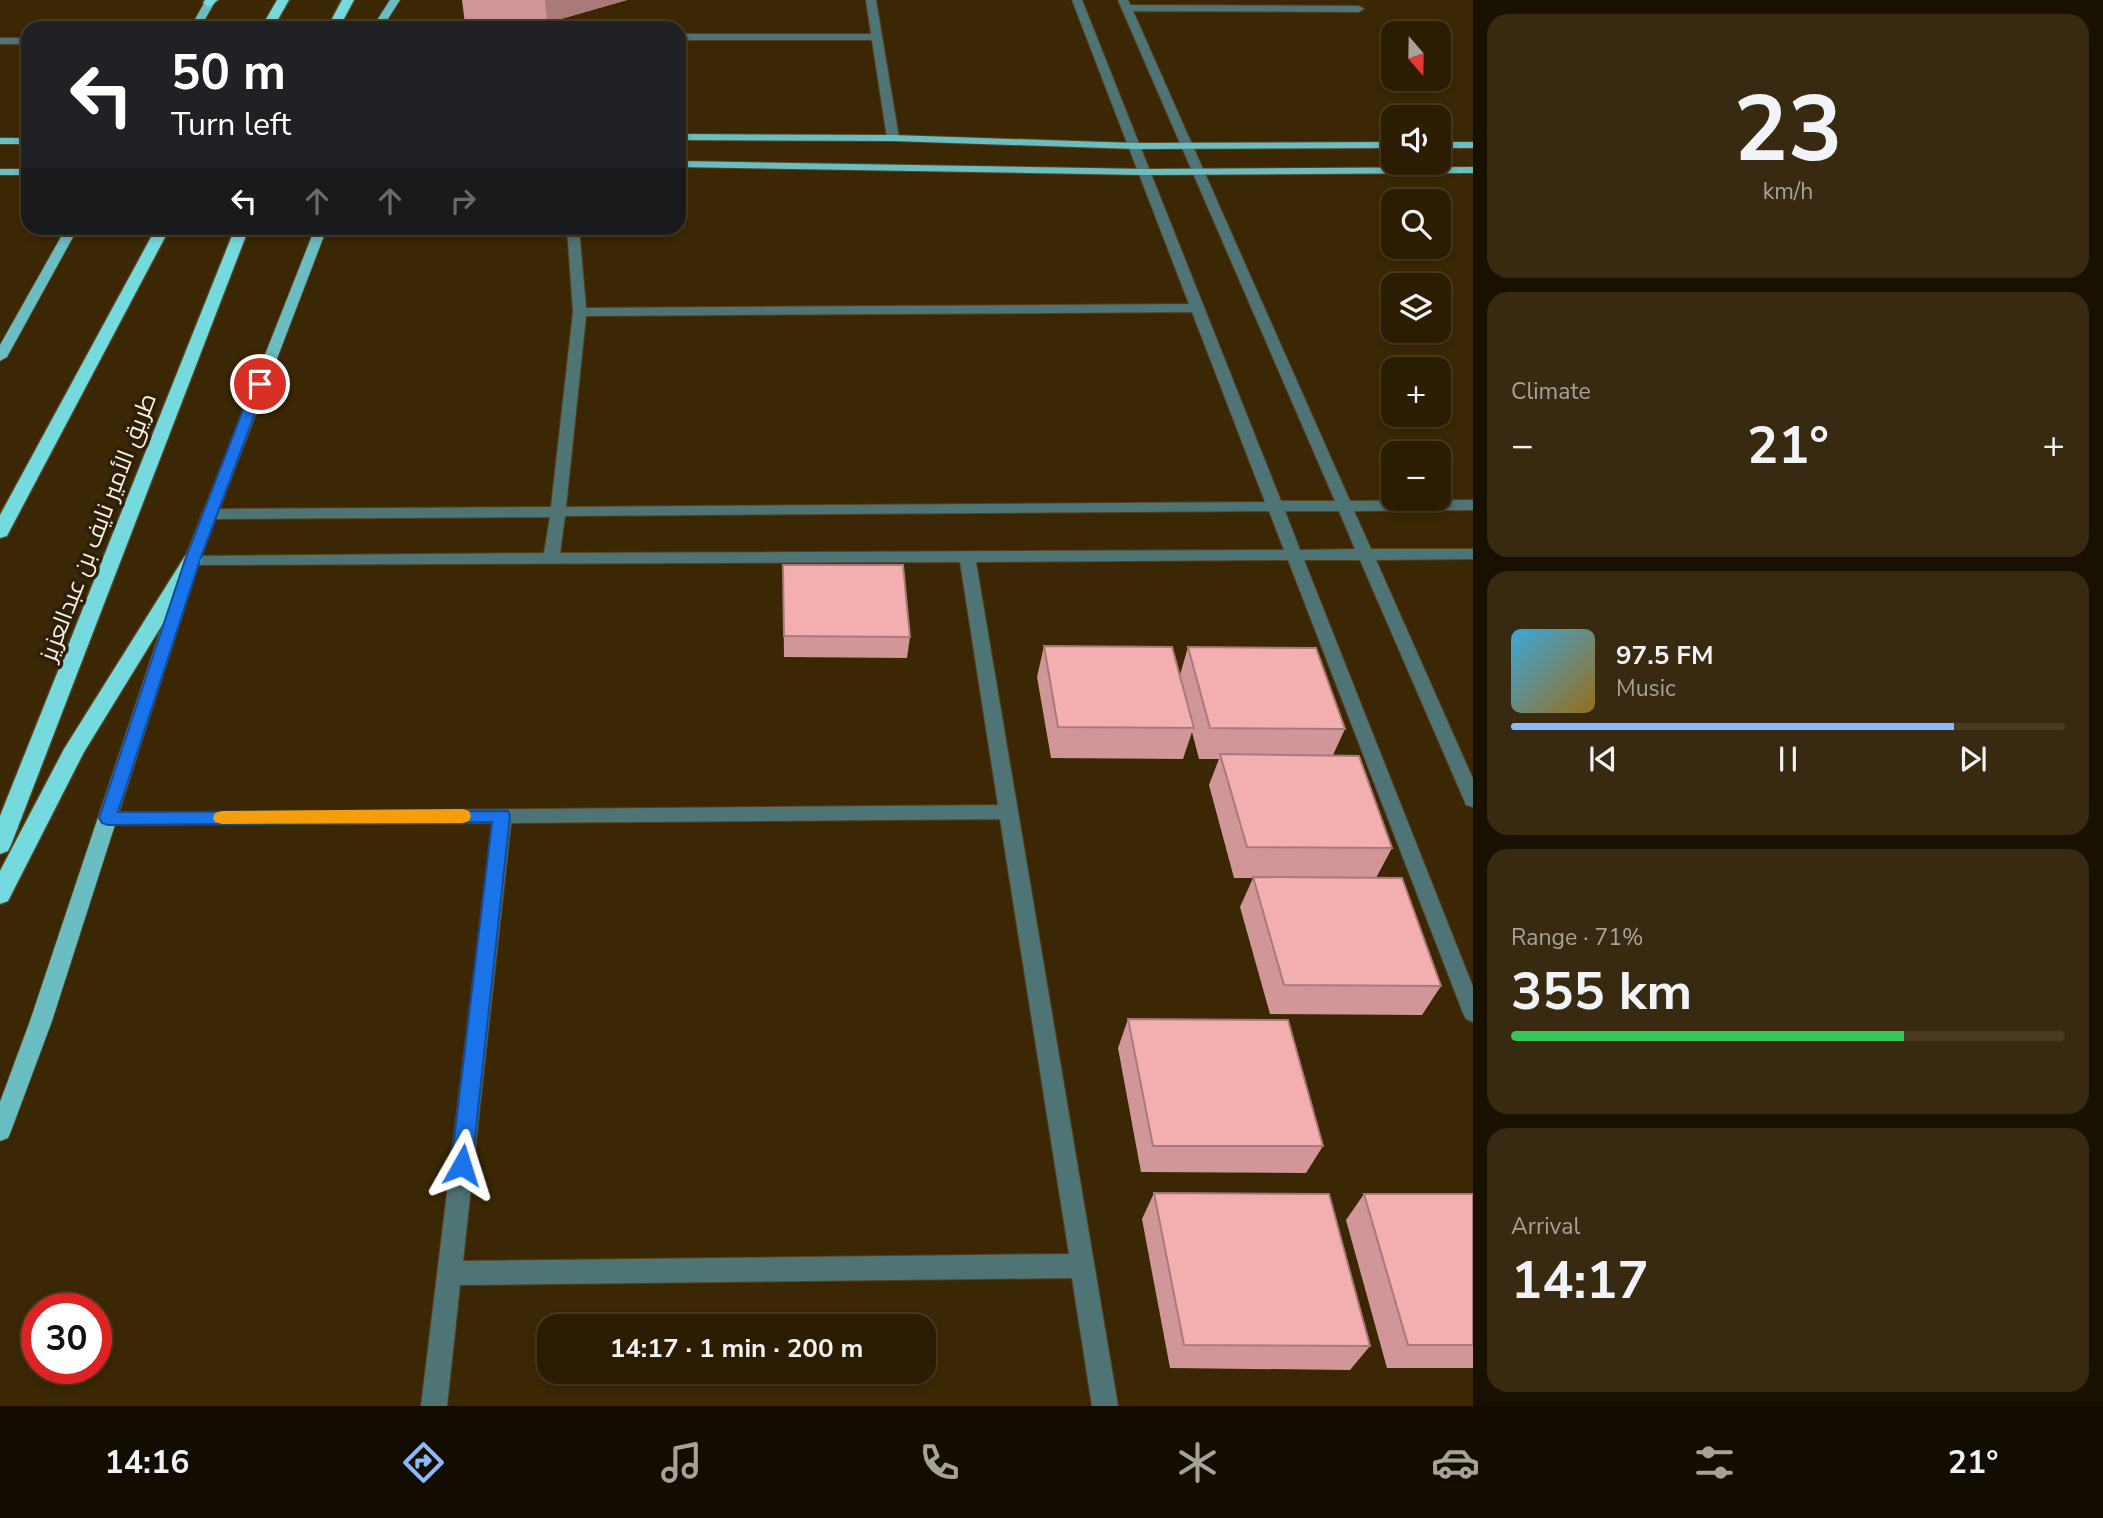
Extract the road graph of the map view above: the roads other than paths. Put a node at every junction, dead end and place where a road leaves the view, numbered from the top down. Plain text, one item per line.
1 (283, 0) edge
2 (348, 0) edge
3 (394, 0) edge
4 (871, 0) edge
5 (1077, 0) edge
6 (1352, 0) edge
7 (211, 1) edge
8 (1125, 4) edge
9 (199, 21) edge
10 (271, 21) edge
11 (337, 21) edge
12 (381, 21) edge
13 (686, 37) edge
14 (879, 37) junction
15 (0, 41) edge
16 (21, 41) edge
17 (686, 137) edge
18 (893, 138) junction
19 (0, 141) edge
20 (21, 141) edge
21 (1381, 145) edge
22 (1451, 145) edge
23 (1473, 145) edge
24 (1135, 146) junction
25 (1187, 146) junction
26 (686, 164) edge
27 (1473, 170) edge
28 (0, 172) edge
29 (21, 172) edge
30 (1144, 172) junction
31 (1198, 172) junction
32 (68, 235) edge
33 (159, 235) edge
34 (239, 235) edge
35 (318, 235) edge
36 (574, 235) edge
37 (1198, 308) junction
38 (579, 312) junction
39 (0, 357) edge
40 (1473, 505) edge
41 (1344, 506) junction
42 (1275, 507) junction
43 (558, 512) junction
44 (209, 514) junction
45 (0, 533) edge
46 (1366, 554) junction
47 (1473, 554) edge
48 (1294, 555) junction
49 (967, 557) junction
50 (551, 559) junction
51 (192, 560) junction
52 (1473, 800) edge
53 (1008, 812) junction
54 (502, 816) junction
55 (108, 818) junction
56 (0, 845) edge
57 (0, 894) edge
58 (1473, 1013) edge
59 (0, 1131) edge
60 (1083, 1266) junction
61 (449, 1273) junction
62 (434, 1406) edge
63 (1105, 1406) edge

1 - 10 highway
2 - 11 highway
3 - 12 main road
4 - 14 street
5 - 24 street
6 - 8 street
7 - 9 main road
8 - 25 street
13 - 14 street
14 - 18 street
15 - 16 street
17 - 18 main road
18 - 24 main road
19 - 20 main road
21 - 25 main road
22 - 23 main road
24 - 25 main road
24 - 30 street
25 - 31 street
26 - 30 main road
27 - 31 main road
28 - 29 main road
30 - 31 main road
30 - 37 street
31 - 41 street
32 - 39 main road
33 - 45 highway
34 - 56 highway, طريق الأمير نايف بن عبدالعزيز
35 - 44 main road
36 - 38 street
37 - 38 street
37 - 42 street
38 - 43 street
40 - 41 street
41 - 42 street
41 - 46 street
42 - 43 street
42 - 48 street
43 - 44 street
43 - 50 street
44 - 51 main road
46 - 47 street
46 - 48 street
46 - 52 street
48 - 49 street
48 - 58 street
49 - 50 street
49 - 53 street
50 - 51 street
51 - 55 main road
51 - 57 highway
53 - 54 street
53 - 60 street
54 - 55 street
54 - 61 street
55 - 59 main road
60 - 61 street
60 - 63 street
61 - 62 street

